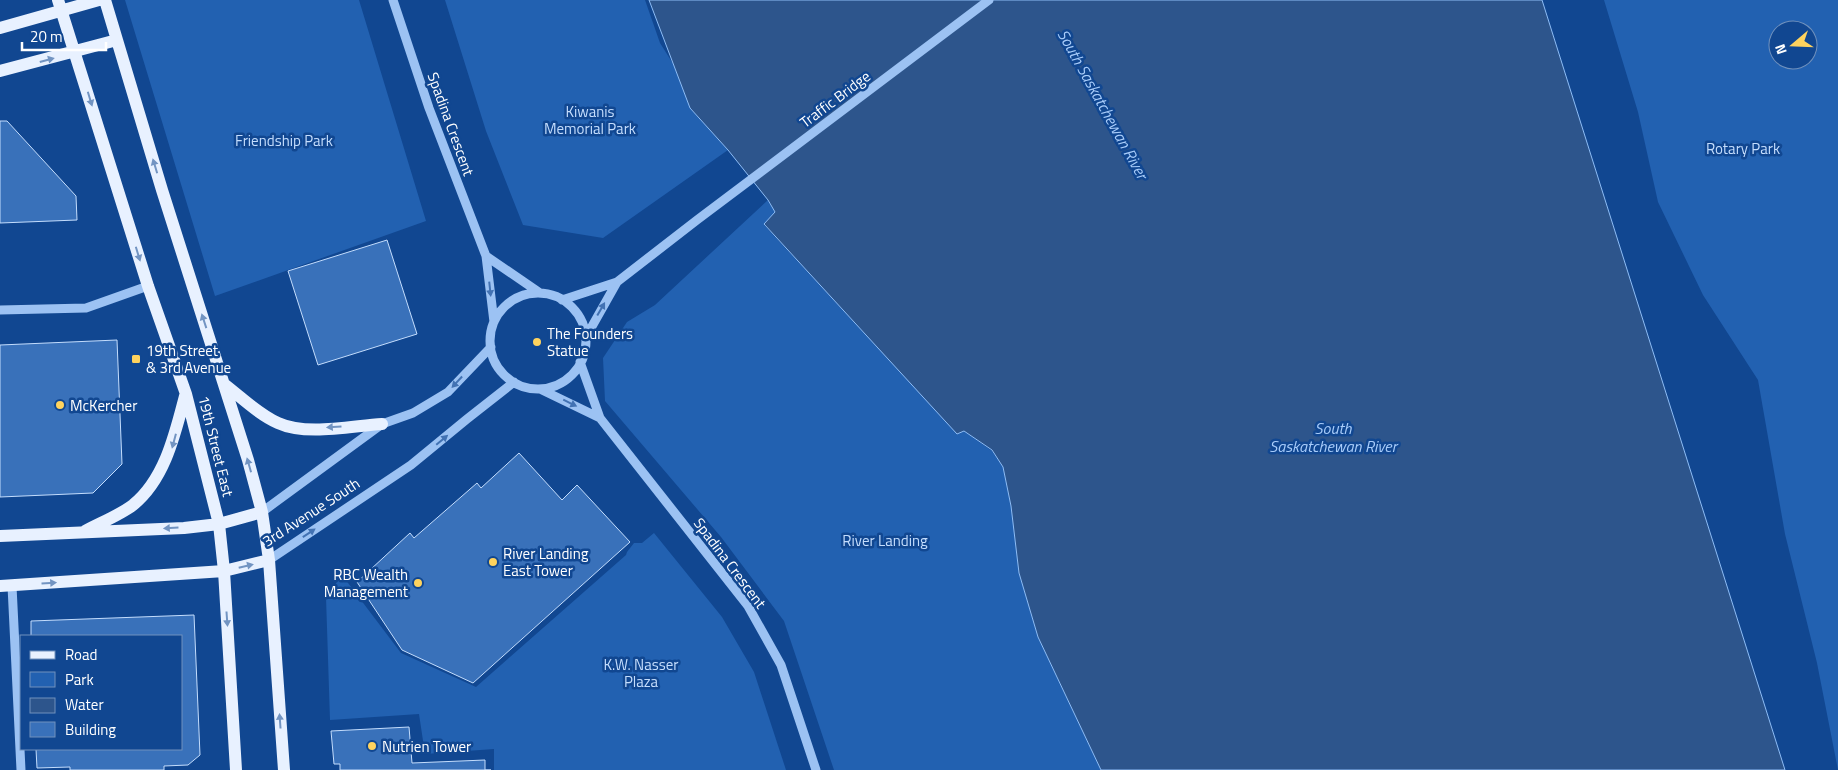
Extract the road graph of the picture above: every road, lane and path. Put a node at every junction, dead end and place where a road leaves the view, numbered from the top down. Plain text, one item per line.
1 (99, 0) edge
2 (104, 0) edge
3 (393, 0) edge
4 (989, 0) edge
5 (60, 5) edge
6 (0, 28) edge
7 (117, 40) junction
8 (75, 52) junction
9 (0, 71) edge
10 (486, 256) junction
11 (617, 282) junction
12 (148, 286) junction
13 (540, 293) junction
14 (562, 300) junction
15 (0, 310) edge
16 (494, 322) junction
17 (586, 337) junction
18 (491, 346) junction
19 (580, 362) junction
20 (514, 382) junction
21 (224, 384) junction
22 (540, 389) junction
23 (186, 394) junction
24 (600, 418) junction
25 (382, 424) junction
26 (262, 512) junction
27 (219, 524) junction
28 (82, 533) junction
29 (0, 536) edge
30 (268, 560) junction
31 (224, 571) junction
32 (6, 586) edge
33 (21, 770) edge
34 (236, 770) edge
35 (284, 770) edge
36 (816, 770) edge

1 - 5 main road
2 - 7 main road, 19th Street East
3 - 10 street, Spadina Crescent
4 - 11 street, Traffic Bridge
5 - 6 main road
5 - 8 main road, 19th Street East
7 - 8 main road
21 -> 7 main road, 19th Street East
9 -> 8 main road
8 -> 12 main road, 19th Street East
10 - 13 street
10 -> 16 street, Spadina Crescent
11 - 14 street
17 -> 11 street
12 - 15 street
12 - 23 main road, 19th Street East
13 - 14 street
13 - 16 street
14 - 17 street
16 - 18 street
17 - 19 street
18 - 20 street
18 -> 25 street, 3rd Avenue South
19 - 22 street
19 - 24 street, Spadina Crescent
20 - 22 street
30 -> 20 street, 3rd Avenue South
25 -> 21 main road
26 -> 21 main road, 19th Street East
22 -> 24 street, Spadina Crescent
23 - 27 main road, 19th Street East
23 -> 28 main road
24 - 36 street, Spadina Crescent
25 - 26 street, 3rd Avenue South
26 - 27 main road, 3rd Avenue South
26 - 30 main road, 19th Street East
27 -> 28 main road, 3rd Avenue South
27 - 31 main road, 19th Street East
28 - 29 main road, 3rd Avenue South
31 -> 30 main road, 3rd Avenue South
35 -> 30 main road, 19th Street East
32 -> 31 main road, 3rd Avenue South
31 -> 34 main road, 19th Street East
32 - 33 street

